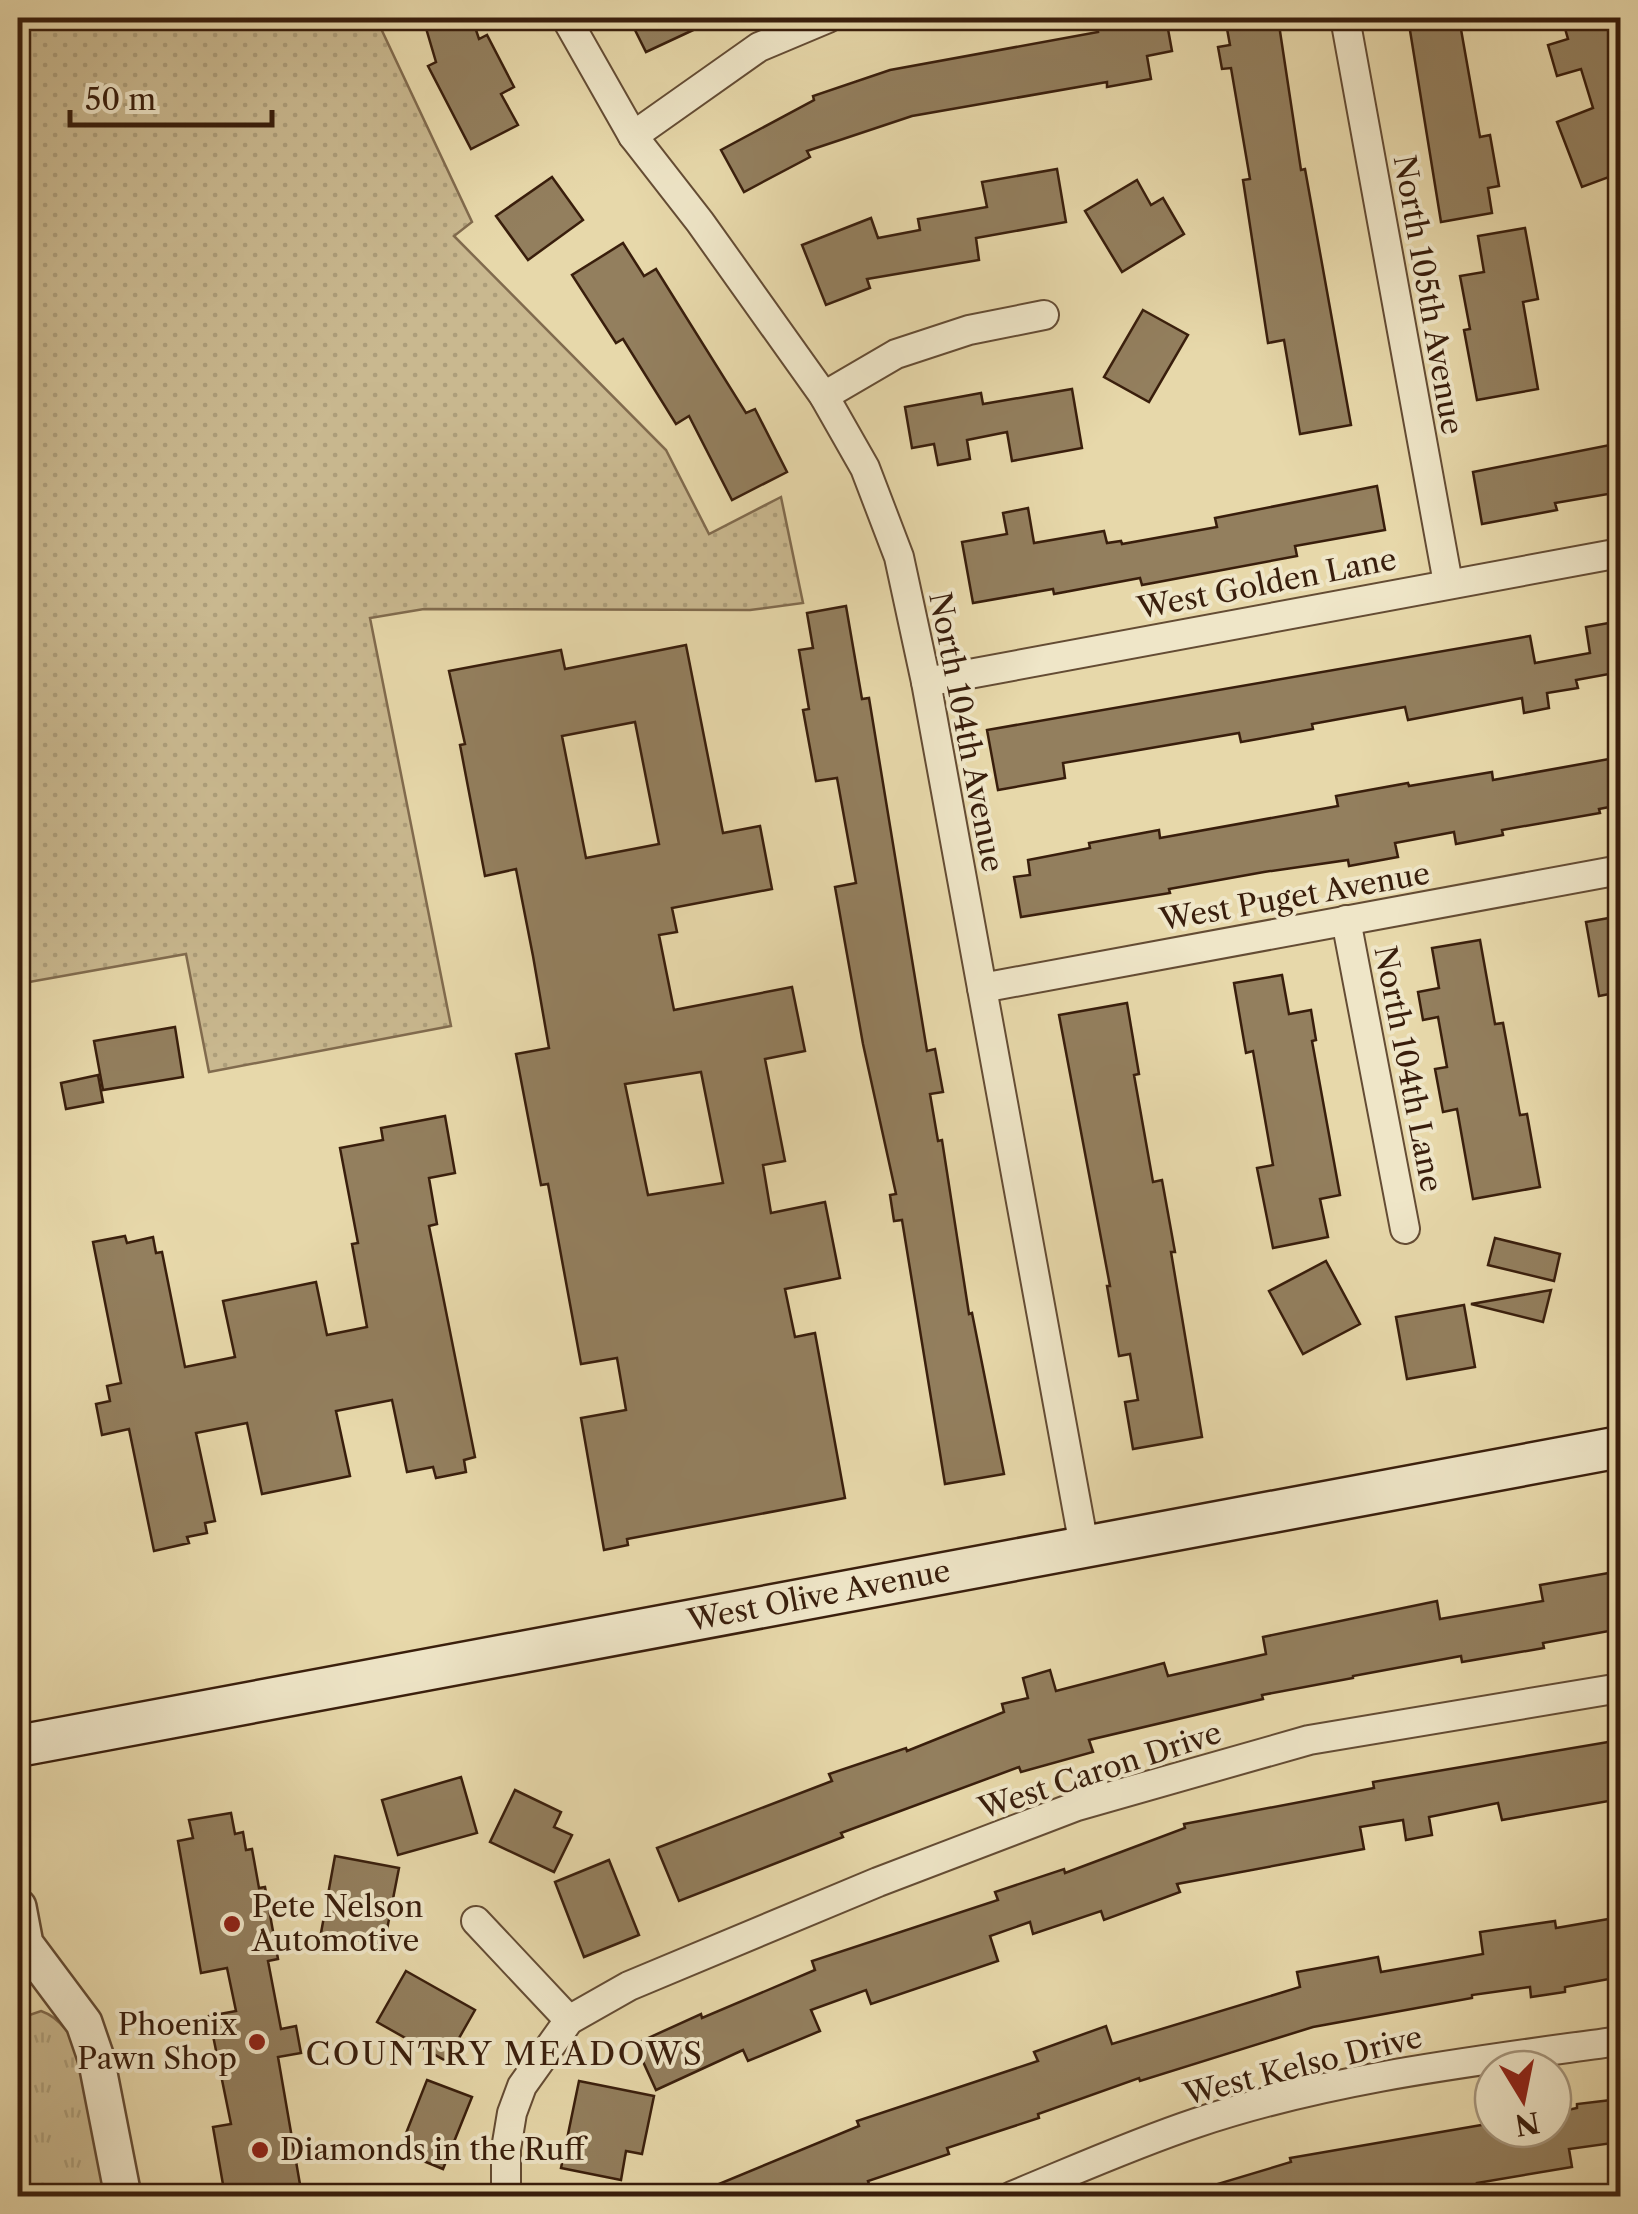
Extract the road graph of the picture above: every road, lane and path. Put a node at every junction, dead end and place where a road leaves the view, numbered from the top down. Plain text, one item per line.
1 (566, 18) edge
2 (828, 18) edge
3 (1345, 18) edge
4 (632, 136) junction
5 (1044, 315) dead end
6 (824, 396) junction
7 (1620, 553) edge
8 (1448, 583) junction
9 (926, 682) junction
10 (1620, 870) edge
11 (1346, 920) junction
12 (982, 988) junction
13 (1405, 1229) dead end
14 (1620, 1447) edge
15 (1084, 1546) junction
16 (1620, 1688) edge
17 (18, 1746) edge
18 (18, 1906) edge
19 (476, 1921) dead end
20 (21, 1952) edge
21 (569, 2020) junction
22 (1620, 2042) edge
23 (123, 2196) edge
24 (506, 2196) edge
25 (1012, 2196) edge

1 - 4 street, North 104th Avenue
2 - 4 street
3 - 8 street, North 105th Avenue
4 - 6 street, North 104th Avenue
5 - 6 street
6 - 9 street, North 104th Avenue
7 - 8 street, West Golden Lane
8 - 9 street, West Golden Lane
9 - 12 street, North 104th Avenue
10 - 11 street, West Puget Avenue
11 - 12 street, West Puget Avenue
11 - 13 street, North 104th Lane
12 - 15 street, North 104th Avenue
14 - 15 main road, West Olive Avenue
15 - 17 main road, West Olive Avenue
16 - 21 street, West Caron Drive
18 - 20 street
19 - 21 street
20 - 23 street
21 - 24 street, West Caron Drive
22 - 25 street, West Kelso Drive

